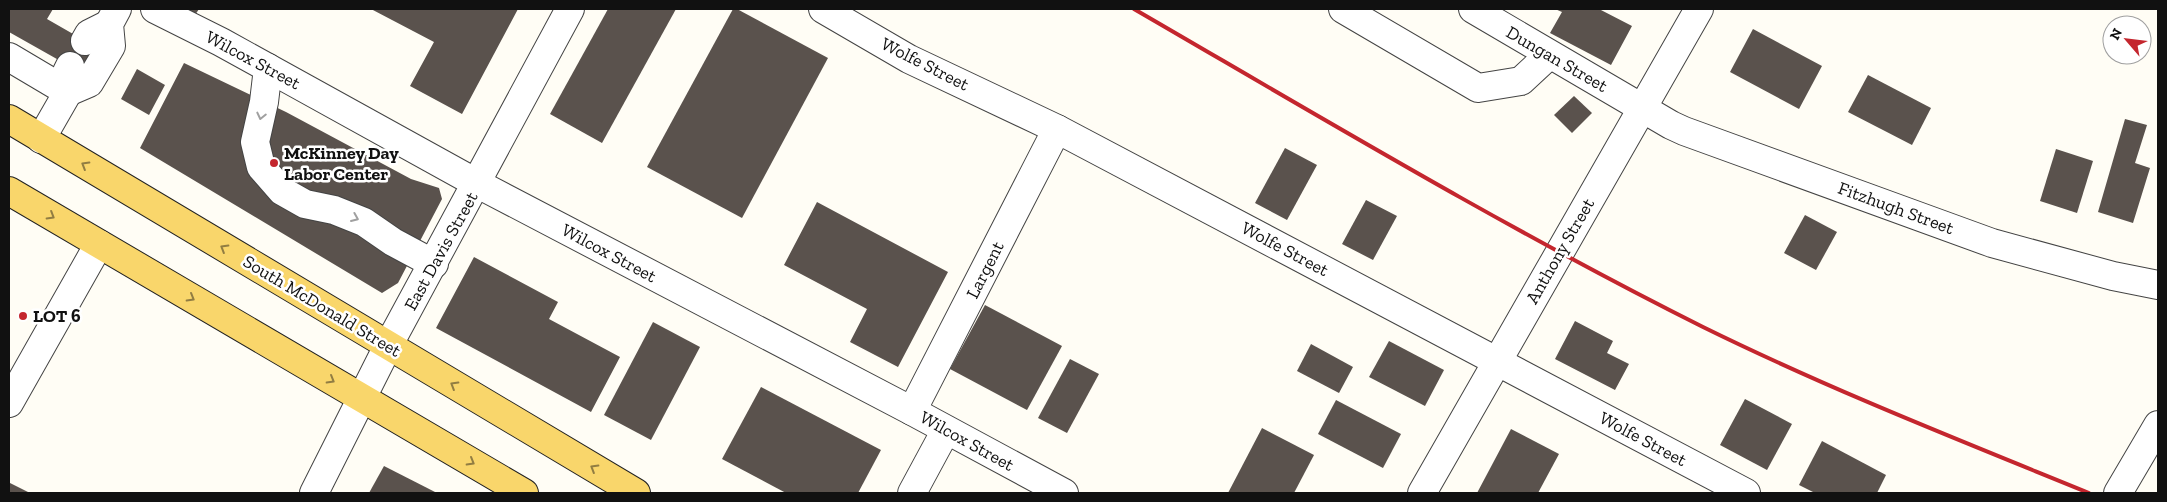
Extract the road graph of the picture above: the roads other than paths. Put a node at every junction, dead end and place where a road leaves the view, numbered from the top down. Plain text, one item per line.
1 (155, 9) edge
2 (570, 9) edge
3 (823, 9) edge
4 (1343, 9) edge
5 (1473, 9) edge
6 (1699, 9) edge
7 (113, 16) edge
8 (85, 41) dead end
9 (1549, 55) junction
10 (9, 57) edge
11 (268, 68) junction
12 (69, 79) junction
13 (1642, 108) junction
14 (9, 119) edge
15 (1058, 129) junction
16 (41, 139) junction
17 (478, 184) junction
18 (9, 191) edge
19 (99, 244) junction
20 (434, 264) junction
21 (2158, 285) edge
22 (388, 346) junction
23 (1498, 361) junction
24 (363, 399) junction
25 (9, 403) edge
26 (912, 411) junction
27 (2158, 425) edge
28 (946, 430) junction
29 (314, 493) edge
30 (524, 493) edge
31 (636, 493) edge
32 (912, 493) edge
33 (1064, 493) edge
34 (1422, 493) edge
35 (1746, 493) edge
36 (2118, 493) edge

1 - 11 street, Wilcox Street
2 - 17 street, East Davis Street
3 - 15 street, Wolfe Street
4 - 9 street
5 - 9 street, Dungan Street
6 - 13 street, Anthony Street
7 - 8 street
7 - 12 street
9 - 13 street, Dungan Street
10 - 12 street
11 - 17 street, Wilcox Street
11 -> 20 street
12 - 16 street
13 - 21 street, Fitzhugh Street
13 - 23 street, Anthony Street
14 - 16 main road, South McDonald Street
15 - 23 street, Wolfe Street
15 - 26 street, Largent
22 -> 16 main road, South McDonald Street
17 - 20 street, East Davis Street
17 - 26 street, Wilcox Street
18 -> 19 main road
19 -> 24 main road
19 - 25 street
20 - 22 street, East Davis Street
22 - 24 street, East Davis Street
31 -> 22 main road, South McDonald Street
23 - 34 street, Anthony Street
23 - 35 street, Wolfe Street
24 - 29 street, East Davis Street
24 -> 30 main road
26 - 28 street, Wilcox Street
27 - 36 street
28 - 32 street
28 - 33 street, Wilcox Street

